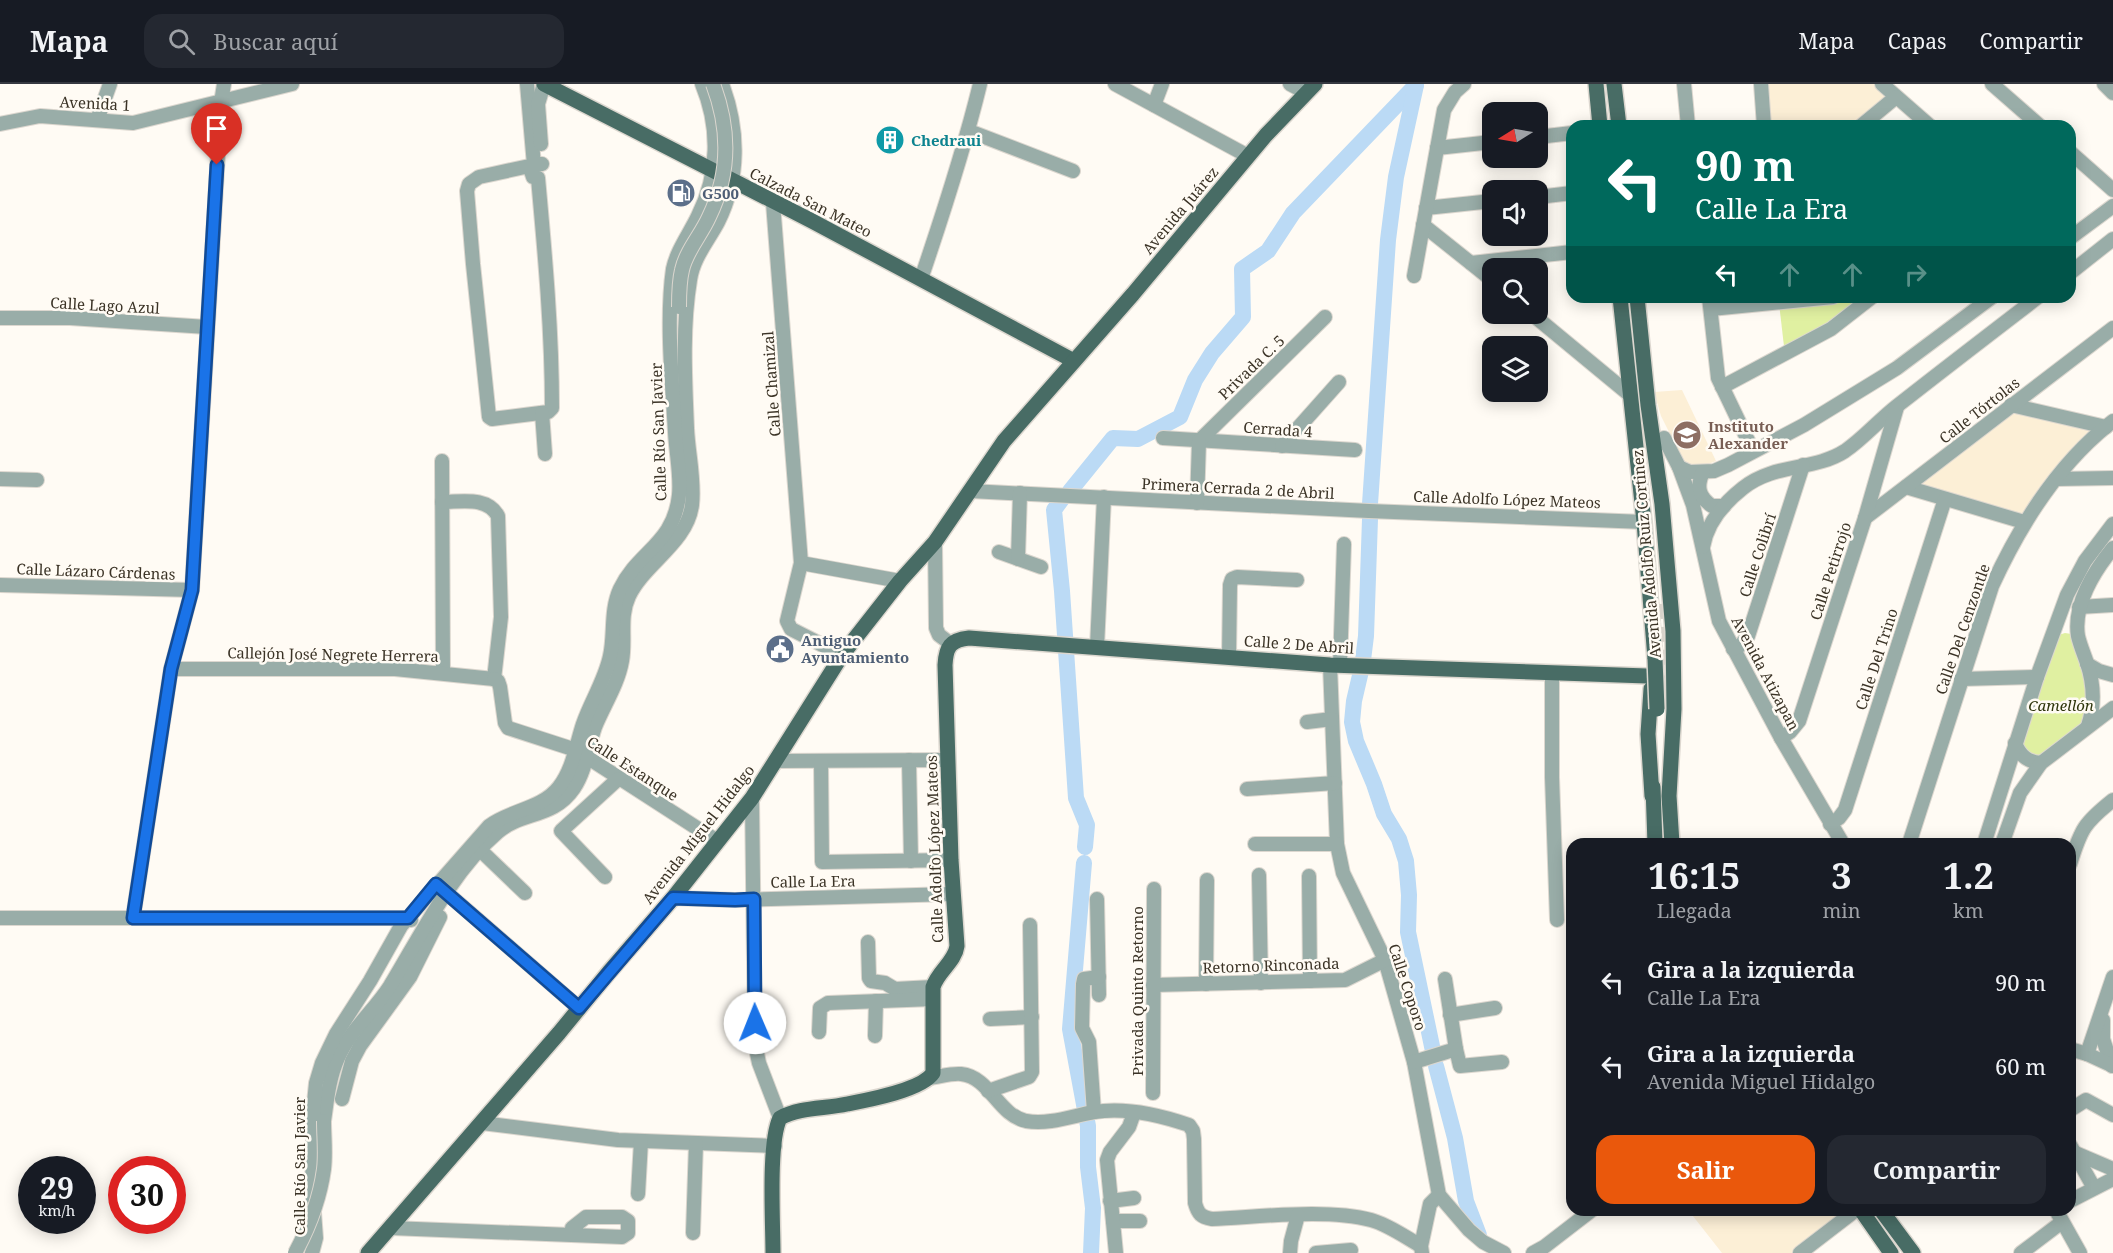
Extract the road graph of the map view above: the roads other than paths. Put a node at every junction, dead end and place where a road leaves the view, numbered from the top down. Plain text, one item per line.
1 (110, 84) edge
2 (224, 84) edge
3 (292, 84) edge
4 (527, 84) edge
5 (544, 84) edge
6 (702, 84) edge
7 (713, 84) edge
8 (722, 84) edge
9 (980, 84) edge
10 (1115, 84) edge
11 (1162, 84) edge
12 (1290, 84) edge
13 (1464, 84) edge
14 (1596, 84) edge
15 (1614, 84) edge
16 (1684, 84) edge
17 (1761, 84) edge
18 (1882, 84) edge
19 (1992, 84) edge
20 (2103, 84) edge
21 (1310, 88) edge
22 (2113, 93) edge
23 (1896, 97) junction
24 (221, 103) junction
25 (1154, 105) junction
26 (98, 120) junction
27 (1599, 120) edge
28 (1617, 120) edge
29 (1687, 120) edge
30 (1764, 120) edge
31 (1868, 120) edge
32 (1923, 120) edge
33 (2033, 120) edge
34 (0, 124) edge
35 (969, 131) junction
36 (1566, 135) edge
37 (1548, 136) edge
38 (1482, 143) edge
39 (1437, 148) junction
40 (716, 153) junction
41 (735, 155) junction
42 (1248, 156) junction
43 (2076, 157) edge
44 (538, 169) junction
45 (713, 171) junction
46 (1073, 171) dead end
47 (733, 182) junction
48 (2113, 190) edge
49 (708, 193) junction
50 (1566, 194) edge
51 (1548, 195) edge
52 (726, 202) junction
53 (1482, 202) edge
54 (773, 203) junction
55 (2113, 206) edge
56 (1426, 208) junction
57 (1424, 225) junction
58 (2076, 234) edge
59 (2113, 239) edge
60 (1566, 253) edge
61 (1471, 263) junction
62 (2076, 268) edge
63 (1482, 272) edge
64 (1414, 276) dead end
65 (921, 279) junction
66 (1621, 303) edge
67 (1638, 303) edge
68 (1710, 303) edge
69 (1864, 303) edge
70 (1984, 303) edge
71 (2030, 303) edge
72 (1325, 317) dead end
73 (0, 318) edge
74 (1544, 324) edge
75 (678, 325) junction
76 (207, 327) junction
77 (2113, 328) edge
78 (671, 344) junction
79 (686, 344) junction
80 (1060, 354) junction
81 (1074, 361) junction
82 (1063, 373) junction
83 (1339, 382) dead end
84 (1722, 387) junction
85 (1630, 395) junction
86 (2012, 405) junction
87 (1897, 407) junction
88 (542, 413) junction
89 (2110, 424) edge
90 (1163, 438) dead end
91 (1664, 438) dead end
92 (1199, 441) junction
93 (1282, 446) junction
94 (1355, 450) dead end
95 (1753, 451) junction
96 (545, 454) dead end
97 (442, 461) dead end
98 (1803, 465) junction
99 (1679, 467) junction
100 (1703, 472) junction
101 (2113, 478) edge
102 (0, 479) edge
103 (2056, 479) junction
104 (37, 480) dead end
105 (1906, 487) junction
106 (970, 491) junction
107 (1020, 493) junction
108 (1104, 496) junction
109 (1945, 499) junction
110 (442, 502) junction
111 (1197, 503) junction
112 (1662, 504) junction
113 (1724, 506) junction
114 (1369, 511) joint
115 (1864, 518) junction
116 (1644, 522) junction
117 (2024, 522) junction
118 (2113, 524) edge
119 (935, 542) junction
120 (1344, 544) dead end
121 (2113, 548) edge
122 (999, 552) dead end
123 (1702, 552) junction
124 (1018, 559) junction
125 (801, 563) junction
126 (1041, 567) dead end
127 (900, 580) junction
128 (1297, 580) dead end
129 (0, 585) edge
130 (192, 590) junction
131 (1661, 597) tunnel mouth
132 (2113, 605) edge
133 (2079, 607) junction
134 (2078, 635) junction
135 (2052, 637) junction
136 (951, 644) junction
137 (1097, 647) junction
138 (1733, 648) junction
139 (842, 655) junction
140 (1229, 657) junction
141 (2087, 664) junction
142 (1335, 665) junction
143 (171, 669) junction
144 (443, 672) junction
145 (1553, 674) junction
146 (2113, 675) edge
147 (1647, 676) dead end
148 (2037, 677) junction
149 (494, 679) junction
150 (1962, 679) junction
151 (2113, 708) edge
152 (1332, 719) junction
153 (1307, 722) dead end
154 (2088, 726) junction
155 (1782, 738) junction
156 (2016, 743) junction
157 (582, 753) junction
158 (909, 760) junction
159 (948, 760) junction
160 (775, 761) junction
161 (820, 761) junction
162 (2041, 764) junction
163 (618, 779) junction
164 (1335, 783) junction
165 (1247, 789) dead end
166 (1652, 796) junction
167 (752, 798) junction
168 (2113, 800) edge
169 (1830, 824) junction
170 (1655, 838) edge
171 (1672, 838) edge
172 (1839, 838) edge
173 (1911, 838) edge
174 (1986, 838) edge
175 (2004, 838) edge
176 (717, 841) junction
177 (1256, 844) dead end
178 (1337, 844) junction
179 (2076, 845) edge
180 (477, 847) junction
181 (951, 860) junction
182 (911, 861) junction
183 (1259, 875) dead end
184 (1309, 876) dead end
185 (605, 877) dead end
186 (1207, 880) dead end
187 (1154, 889) dead end
188 (445, 891) junction
189 (525, 893) dead end
190 (953, 894) junction
191 (673, 898) junction
192 (754, 899) junction
193 (1097, 899) dead end
194 (0, 918) edge
195 (133, 918) junction
196 (408, 918) junction
197 (1557, 920) dead end
198 (1030, 925) dead end
199 (424, 926) junction
200 (868, 942) dead end
201 (1385, 960) junction
202 (1099, 977) junction
203 (2113, 977) edge
204 (1444, 979) dead end
205 (1310, 981) junction
206 (1261, 983) junction
207 (1206, 984) junction
208 (1153, 986) junction
209 (933, 993) junction
210 (1099, 995) dead end
211 (876, 1001) junction
212 (579, 1008) junction
213 (1495, 1008) dead end
214 (2103, 1009) junction
215 (1450, 1015) junction
216 (1032, 1017) junction
217 (990, 1019) dead end
218 (819, 1032) dead end
219 (874, 1036) dead end
220 (1456, 1049) junction
221 (2076, 1051) edge
222 (2087, 1054) junction
223 (1414, 1062) junction
224 (1502, 1062) dead end
225 (2113, 1066) edge
226 (929, 1078) junction
227 (988, 1091) junction
228 (1153, 1093) dead end
229 (342, 1099) dead end
230 (2076, 1106) edge
231 (1094, 1112) junction
232 (1134, 1113) junction
233 (2113, 1115) edge
234 (780, 1118) junction
235 (482, 1123) junction
236 (640, 1141) junction
237 (696, 1143) junction
238 (775, 1146) junction
239 (2076, 1151) edge
240 (2076, 1156) edge
241 (2113, 1169) edge
242 (2113, 1179) edge
243 (2094, 1188) junction
244 (638, 1194) dead end
245 (1439, 1195) junction
246 (1134, 1198) dead end
247 (2076, 1198) edge
248 (1110, 1201) junction
249 (1298, 1215) junction
250 (1584, 1216) edge
251 (1848, 1216) edge
252 (1865, 1216) edge
253 (1885, 1216) edge
254 (2059, 1216) edge
255 (1113, 1221) junction
256 (1140, 1221) dead end
257 (395, 1223) junction
258 (693, 1233) dead end
259 (572, 1235) dead end
260 (1351, 1250) dead end
261 (1421, 1250) edge
262 (295, 1253) edge
263 (312, 1253) edge
264 (368, 1253) edge
265 (773, 1253) edge
266 (1116, 1253) edge
267 (1290, 1253) edge
268 (1316, 1253) edge
269 (1504, 1253) edge
270 (1533, 1253) edge
271 (1800, 1253) edge
272 (1891, 1253) edge
273 (1913, 1253) edge
274 (2021, 1253) edge
275 (2080, 1253) edge

1 - 26 street
2 - 24 street
3 - 24 street, Avenida 1
4 - 44 street
5 - 44 street
5 - 45 main road, Calzada San Mateo
6 - 40 street, Calle Río San Javier
7 - 75 street, Calle Río San Javier, bridge
8 - 41 street, Calle Río San Javier
9 - 35 street
10 - 25 street
11 - 25 street
12 - 21 street
13 - 39 street
14 - 27 main road
15 - 28 main road
16 - 29 street
17 - 30 street
18 - 23 street
19 - 33 street
20 - 22 street
21 - 42 main road, Avenida Juárez
23 - 31 street
23 - 32 street
24 - 26 street, Avenida 1
24 - 76 street
25 - 42 street
26 - 34 street, Avenida 1
35 - 46 street
35 - 65 street
36 - 37 street
38 - 39 street
39 - 56 street
40 - 41 street
40 - 45 street, Calle Río San Javier
41 - 47 street, Calle Río San Javier
42 - 81 main road, Avenida Juárez
43 - 48 street
44 - 88 street
44 - 88 street
45 - 47 main road, Calzada San Mateo
45 - 49 street, Calle Río San Javier
47 - 52 street, Calle Río San Javier
47 - 54 main road, Calzada San Mateo
49 - 52 street
49 - 78 street, Calle Río San Javier
50 - 51 street
52 - 79 street, Calle Río San Javier
53 - 56 street
54 - 65 main road, Calzada San Mateo
54 - 125 street, Calle Chamizal
55 - 58 street
56 - 57 street
57 - 61 street
57 - 64 street
59 - 62 street
60 - 61 street
61 - 63 street
65 - 80 main road, Calzada San Mateo
66 - 85 main road, Avenida Adolfo Ruiz Cortinez
67 - 112 main road, Avenida Adolfo Ruiz Cortinez
68 - 84 street
69 - 84 street
70 - 95 street
71 - 87 street
72 - 92 street, Privada C. 5
73 - 76 street, Calle Lago Azul
74 - 85 street
75 - 78 street, Calle Río San Javier
75 - 79 street, Calle Río San Javier
76 - 130 street
77 - 86 street, Calle Tórtolas
78 - 157 street, Calle Río San Javier
79 - 157 street, Calle Río San Javier
80 - 81 main road, Calzada San Mateo
80 - 82 main road
81 - 82 main road, Avenida Miguel Hidalgo
82 - 106 main road, Avenida Miguel Hidalgo
83 - 93 street
84 - 95 street
85 - 116 main road, Avenida Adolfo Ruiz Cortinez
86 - 89 street
86 - 105 street, Calle Tórtolas
87 - 98 street
87 - 115 street, Calle Petirrojo
88 - 96 street
89 - 103 street, Calle Del Cenzontle
90 - 92 street, Cerrada 4
91 - 99 street, Avenida Atizapan
92 - 93 street, Cerrada 4
92 - 111 street
93 - 94 street, Cerrada 4
95 - 100 street
97 - 110 street
98 - 113 street
98 - 138 street, Calle Colibrí
99 - 100 street
99 - 123 street, Avenida Atizapan
100 - 113 street
101 - 103 street
102 - 104 street
103 - 117 street, Calle Del Cenzontle
105 - 109 street
105 - 115 street, Calle Tórtolas
106 - 107 street, Primera Cerrada 2 de Abril
106 - 119 main road, Avenida Miguel Hidalgo
107 - 108 street, Primera Cerrada 2 de Abril
107 - 124 street
108 - 111 street, Primera Cerrada 2 de Abril
108 - 137 street
109 - 117 street
109 - 169 street, Calle Del Trino
110 - 144 street
110 - 149 street
111 - 114 street, Primera Cerrada 2 de Abril
112 - 131 main road
112 - 171 main road, Avenida Adolfo Ruiz Cortinez
113 - 123 street
114 - 116 street, Calle Adolfo López Mateos
115 - 155 street, Calle Petirrojo
116 - 166 main road, Avenida Adolfo Ruiz Cortinez, bridge
117 - 150 street, Calle Del Cenzontle
118 - 135 street
119 - 127 main road, Avenida Miguel Hidalgo
119 - 136 street
120 - 142 street, Calle Coporo
121 - 133 street
122 - 124 street
123 - 138 street, Avenida Atizapan
124 - 126 street
125 - 127 street
125 - 139 street, Calle Chamizal
127 - 139 main road, Avenida Miguel Hidalgo
128 - 140 street
129 - 130 street, Calle Lázaro Cárdenas
130 - 143 street
132 - 133 street
133 - 134 street
134 - 135 street
134 - 141 street
135 - 148 street
136 - 137 main road, Calle 2 De Abril
136 - 159 main road, Calle Adolfo López Mateos
137 - 140 main road, Calle 2 De Abril
138 - 155 street, Avenida Atizapan
139 - 160 main road, Avenida Miguel Hidalgo
140 - 142 main road, Calle 2 De Abril
141 - 146 street
141 - 154 street
142 - 145 main road, Calle 2 De Abril
142 - 152 street, Calle Coporo
143 - 144 street, Callejón José Negrete Herrera
143 - 195 street
144 - 149 street, Callejón José Negrete Herrera
145 - 147 main road, Calle 2 De Abril
145 - 166 main road
145 - 197 street
148 - 150 street
148 - 156 street
149 - 157 street, Calle Estanque
150 - 173 street, Calle Del Cenzontle
151 - 154 street
152 - 153 street
152 - 164 street, Calle Coporo
154 - 162 street
155 - 169 street, Avenida Atizapan
156 - 162 street
156 - 174 street
157 - 163 street, Calle Estanque
157 - 180 street, Calle Río San Javier
158 - 159 street
158 - 161 street
158 - 182 street
159 - 181 main road, Calle Adolfo López Mateos
160 - 161 street
160 - 167 main road, Avenida Miguel Hidalgo
161 - 182 street
162 - 175 street
163 - 176 street, Calle Estanque
163 - 185 street
164 - 165 street
164 - 178 street, Calle Coporo
166 - 170 main road
167 - 176 main road, Avenida Miguel Hidalgo
167 - 192 street
168 - 179 street
169 - 172 street, Avenida Atizapan
176 - 191 main road, Avenida Miguel Hidalgo
177 - 178 street
178 - 201 street, Calle Coporo
180 - 188 street, Calle Río San Javier
180 - 189 street
181 - 182 street
181 - 190 main road, Calle Adolfo López Mateos
183 - 206 street
184 - 205 street
186 - 207 street
187 - 208 street, Privada Quinto Retorno
188 - 196 street, Calle Río San Javier
188 - 199 street, Calle Río San Javier
188 - 212 street
188 - 229 street
190 - 192 street, Calle La Era
190 - 209 main road, Calle Adolfo López Mateos
191 - 192 street, Calle La Era
191 - 212 main road, Avenida Miguel Hidalgo
192 - 234 street
193 - 202 street
194 - 195 street
195 - 196 street
196 - 199 street
196 - 263 street, Calle Río San Javier
198 - 216 street
199 - 262 street, Calle Río San Javier, bridge
200 - 209 street
201 - 205 street, Retorno Rinconada
201 - 223 street, Calle Coporo
202 - 210 street
202 - 231 street
203 - 214 street
204 - 215 street
205 - 206 street, Retorno Rinconada
206 - 207 street, Retorno Rinconada
207 - 208 street, Retorno Rinconada
208 - 228 street, Privada Quinto Retorno
209 - 211 street
209 - 226 main road
211 - 218 street
211 - 219 street
212 - 235 main road, Avenida Miguel Hidalgo
213 - 215 street
214 - 222 street
214 - 225 street
215 - 220 street
216 - 217 street
216 - 227 street
220 - 223 street
220 - 224 street
221 - 222 street
222 - 225 street
223 - 245 street, Calle Coporo
226 - 227 street
226 - 234 main road
227 - 231 street
230 - 233 street
231 - 232 street
232 - 248 street
232 - 249 street
234 - 238 main road
235 - 236 street
235 - 257 main road, Avenida Miguel Hidalgo
236 - 237 street
236 - 244 street
237 - 238 street
237 - 258 street
238 - 265 main road
239 - 241 street
240 - 243 street
242 - 243 street
243 - 247 street
245 - 261 street
245 - 269 street
246 - 248 street
248 - 255 street
249 - 261 street
249 - 267 street
250 - 270 street
251 - 271 street
252 - 272 main road
253 - 273 main road
254 - 274 street
254 - 275 street
255 - 256 street
255 - 266 street
257 - 259 street
257 - 264 main road, Avenida Miguel Hidalgo
260 - 268 street

